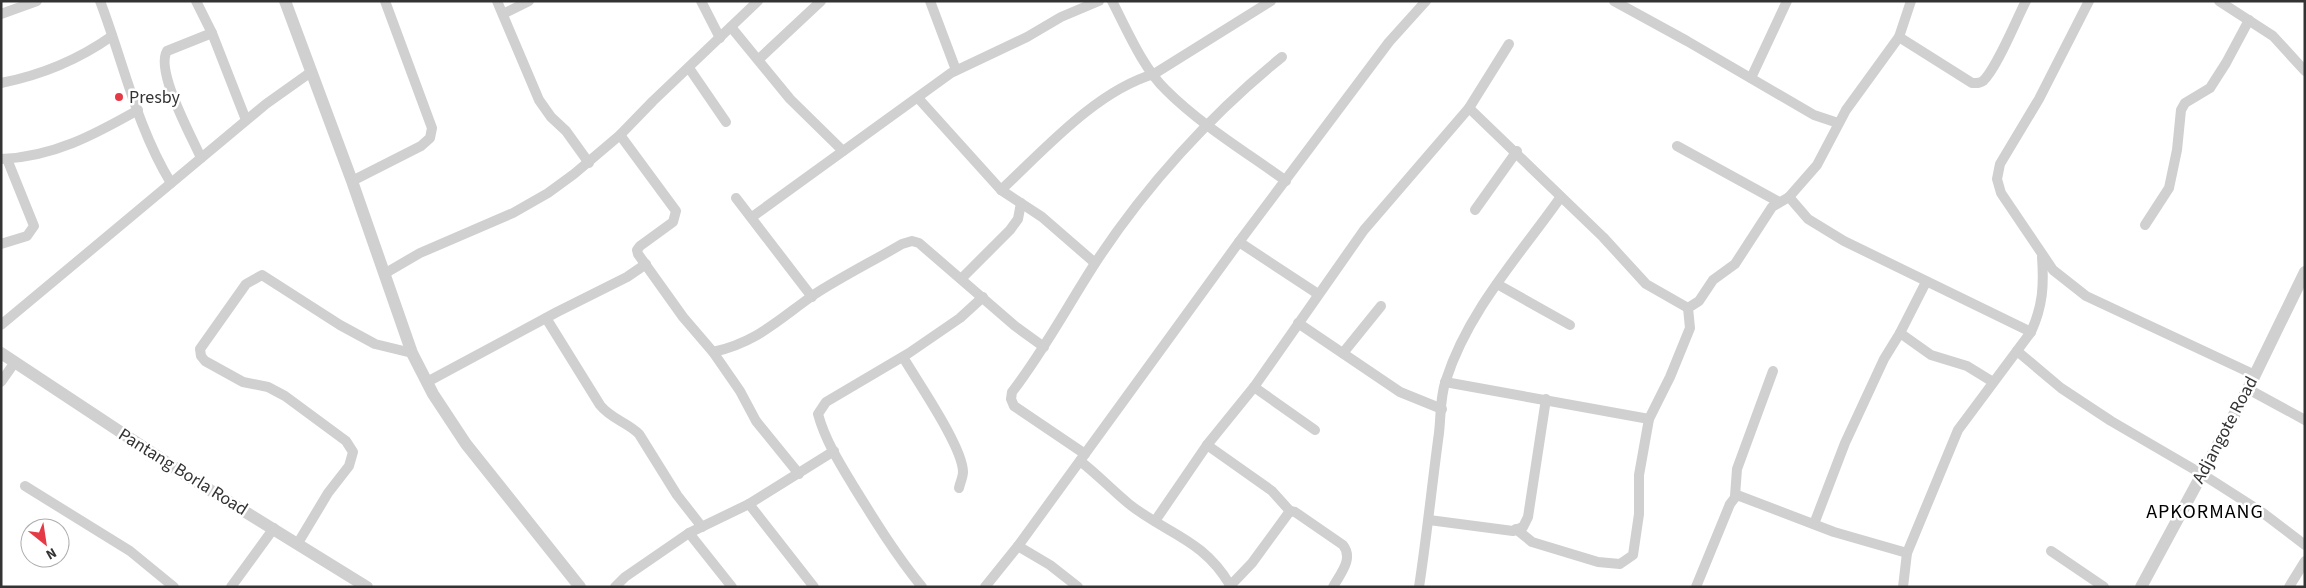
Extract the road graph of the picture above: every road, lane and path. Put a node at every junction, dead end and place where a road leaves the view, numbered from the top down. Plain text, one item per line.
1 (38, 1) edge
2 (100, 1) edge
3 (196, 1) edge
4 (285, 1) edge
5 (385, 1) edge
6 (497, 1) edge
7 (529, 1) edge
8 (701, 1) edge
9 (758, 1) edge
10 (821, 1) edge
11 (930, 1) edge
12 (1099, 1) edge
13 (1112, 1) edge
14 (1271, 1) edge
15 (1426, 1) edge
16 (1614, 1) edge
17 (1788, 1) edge
18 (1911, 1) edge
19 (2026, 1) edge
20 (2089, 1) edge
21 (2219, 1) edge
22 (1, 14) edge
23 (502, 14) junction
24 (2249, 20) junction
25 (731, 27) junction
26 (212, 33) junction
27 (112, 36) junction
28 (1899, 37) junction
29 (720, 38) junction
30 (1509, 44) dead end
31 (1282, 57) dead end
32 (759, 59) junction
33 (689, 68) junction
34 (956, 70) junction
35 (2305, 71) edge
36 (311, 72) junction
37 (1154, 74) junction
38 (1751, 78) junction
39 (1, 83) edge
40 (918, 98) junction
41 (1469, 108) junction
42 (138, 110) junction
43 (246, 120) junction
44 (726, 122) dead end
45 (1838, 123) junction
46 (1208, 126) junction
47 (620, 135) junction
48 (1677, 146) dead end
49 (843, 151) junction
50 (1516, 151) junction
51 (202, 158) junction
52 (4, 159) edge
53 (589, 163) junction
54 (352, 181) junction
55 (1286, 181) junction
56 (171, 183) junction
57 (1001, 190) junction
58 (1789, 197) junction
59 (736, 198) dead end
60 (1560, 198) junction
61 (1779, 202) junction
62 (1021, 203) junction
63 (1475, 210) dead end
64 (752, 217) junction
65 (2145, 225) dead end
66 (1239, 242) junction
67 (1, 244) edge
68 (2042, 256) junction
69 (1095, 263) junction
70 (646, 264) junction
71 (2305, 272) edge
72 (384, 274) junction
73 (961, 279) junction
74 (1926, 282) junction
75 (1497, 284) junction
76 (1318, 294) junction
77 (812, 297) junction
78 (983, 297) junction
79 (1381, 306) dead end
80 (1688, 308) junction
81 (546, 318) junction
82 (1298, 323) junction
83 (1570, 324) dead end
84 (1, 325) edge
85 (2031, 332) junction
86 (1900, 333) junction
87 (1044, 347) junction
88 (713, 352) junction
89 (2017, 352) junction
90 (1, 353) edge
91 (412, 353) junction
92 (1343, 353) junction
93 (903, 357) junction
94 (15, 362) junction
95 (1773, 370) dead end
96 (2255, 375) junction
97 (1, 382) edge
98 (427, 382) junction
99 (1445, 382) junction
100 (1993, 382) junction
101 (1254, 387) junction
102 (2248, 389) junction
103 (1546, 399) junction
104 (1442, 409) junction
105 (1649, 419) junction
106 (2305, 420) edge
107 (1315, 430) dead end
108 (1206, 445) junction
109 (834, 451) junction
110 (1082, 458) junction
111 (799, 474) junction
112 (2202, 474) junction
113 (25, 486) dead end
114 (958, 488) dead end
115 (1735, 496) junction
116 (749, 504) junction
117 (1290, 511) junction
118 (1429, 520) junction
119 (1155, 521) junction
120 (1814, 524) junction
121 (702, 527) junction
122 (274, 528) junction
123 (1516, 530) junction
124 (690, 533) junction
125 (298, 543) junction
126 (2305, 545) edge
127 (1018, 546) junction
128 (2051, 550) dead end
129 (1907, 553) junction
130 (2305, 561) edge
131 (1229, 586) edge
132 (174, 587) edge
133 (231, 587) edge
134 (367, 587) edge
135 (580, 587) edge
136 (615, 587) edge
137 (732, 587) edge
138 (814, 587) edge
139 (922, 587) edge
140 (985, 587) edge
141 (1078, 587) edge
142 (1333, 587) edge
143 (1419, 587) edge
144 (1696, 587) edge
145 (1903, 587) edge
146 (2104, 587) edge
147 (2141, 587) edge
148 (2289, 587) edge

1 - 22 street
2 - 27 street
3 - 26 street
4 - 36 street
5 - 54 street
6 - 23 street
7 - 23 street
8 - 29 street
9 - 25 street
10 - 32 street
11 - 34 street
12 - 34 street
13 - 37 street
14 - 37 street
15 - 55 street
16 - 38 street
17 - 38 street
18 - 28 street
19 - 28 street
20 - 68 street
21 - 24 street
23 - 53 street
24 - 35 street
24 - 65 street
25 - 29 street
25 - 32 street
26 - 43 street
26 - 51 street
27 - 39 street
27 - 42 street
28 - 45 street
29 - 33 street
30 - 41 street
31 - 46 street
32 - 49 street
33 - 44 street
33 - 47 street
34 - 40 street
36 - 43 street
36 - 54 street
37 - 46 street
37 - 57 street
38 - 45 street
40 - 49 street
40 - 57 street
41 - 50 street
41 - 76 street
42 - 52 street
42 - 56 street
43 - 51 street
45 - 58 street
46 - 55 street
46 - 69 street
47 - 53 street
47 - 70 street
48 - 61 street
49 - 64 street
50 - 60 street
50 - 63 street
51 - 56 street
52 - 67 street
53 - 72 street
54 - 72 street
55 - 66 street
56 - 84 street
57 - 62 street
58 - 61 street
58 - 74 street
59 - 64 street
60 - 75 street
60 - 80 street
61 - 80 street
62 - 69 street
62 - 73 street
64 - 77 street
66 - 76 street
66 - 110 street
68 - 85 street
68 - 96 street
69 - 87 street
70 - 81 street
70 - 88 street
71 - 96 street, Adjangote Road
72 - 91 street
73 - 77 street
73 - 78 street
74 - 85 street
74 - 86 street
75 - 83 street
75 - 99 street
76 - 82 street
77 - 88 street
78 - 87 street
78 - 93 street
79 - 92 street
80 - 105 street
81 - 98 street
81 - 121 street
82 - 92 street
82 - 101 street
85 - 89 street
86 - 100 street
86 - 120 street
87 - 110 street
88 - 111 street
89 - 100 street
89 - 112 street
90 - 94 street, Pantang Borla Road
91 - 98 street
91 - 125 street
92 - 104 street
93 - 109 street
93 - 114 street
94 - 97 street
94 - 122 street, Pantang Borla Road
95 - 115 street
96 - 102 street, Adjangote Road
98 - 135 street
99 - 103 street
99 - 104 street
100 - 129 street
101 - 107 street
101 - 108 street
102 - 106 street
102 - 112 street, Adjangote Road
103 - 105 street
103 - 123 street
104 - 118 street
105 - 123 street
108 - 117 street
108 - 119 street
109 - 111 street
109 - 139 street
110 - 119 street
110 - 127 street
111 - 116 street
112 - 126 street
112 - 147 street, Adjangote Road
113 - 132 street
115 - 120 street
115 - 144 street
116 - 121 street
116 - 138 street
117 - 131 street
117 - 142 street
118 - 123 street
118 - 143 street
119 - 131 street
120 - 129 street
121 - 124 street
122 - 125 street, Pantang Borla Road
122 - 133 street
124 - 136 street
124 - 137 street
125 - 134 street, Pantang Borla Road
127 - 140 street
127 - 141 street
128 - 146 street
129 - 145 street
130 - 148 street

